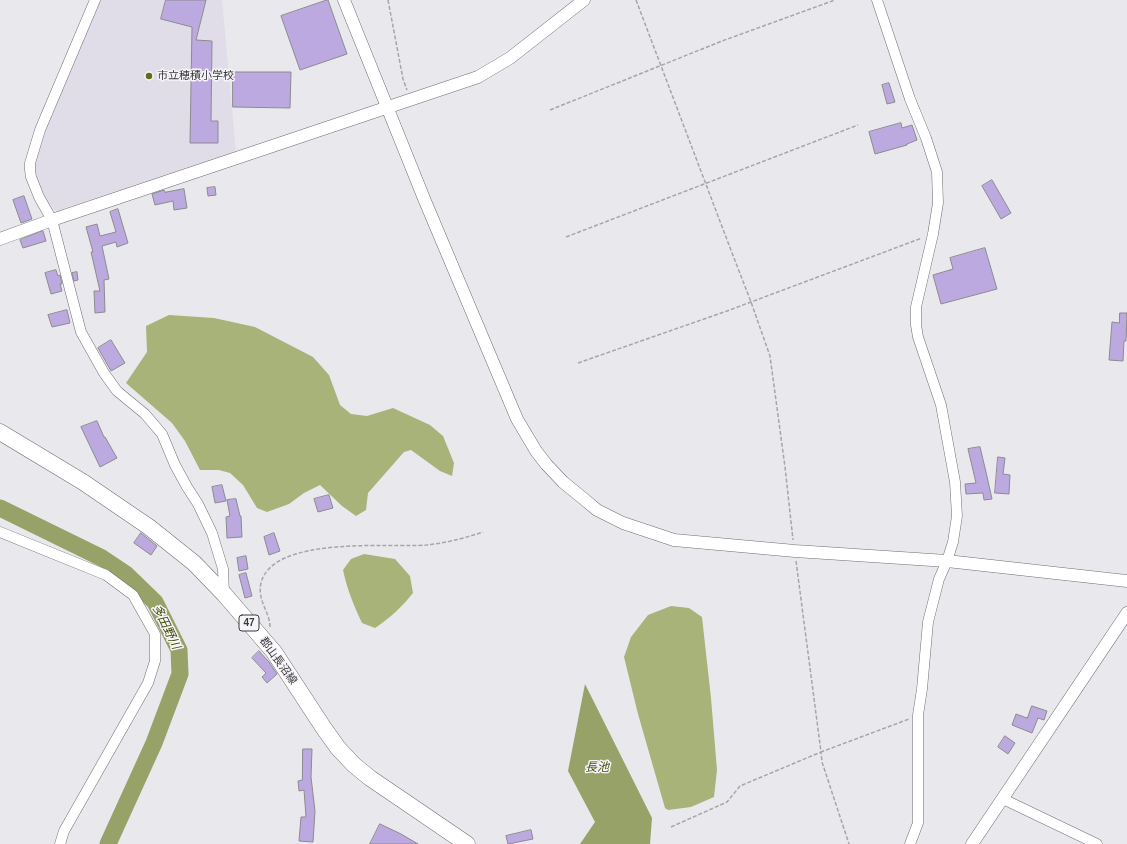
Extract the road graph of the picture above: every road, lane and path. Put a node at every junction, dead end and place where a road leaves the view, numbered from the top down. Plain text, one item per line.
1 (95, 0) edge
2 (344, 0) edge
3 (388, 0) edge
4 (584, 0) edge
5 (636, 0) edge
6 (835, 0) edge
7 (877, 0) edge
8 (661, 66) junction
9 (410, 100) junction
10 (388, 107) junction
11 (550, 110) dead end
12 (858, 126) dead end
13 (705, 183) junction
14 (52, 220) junction
15 (933, 234) junction
16 (566, 237) dead end
17 (0, 239) edge
18 (752, 302) junction
19 (578, 363) dead end
20 (0, 432) edge
21 (0, 532) edge
22 (483, 532) dead end
23 (795, 551) junction
24 (947, 561) junction
25 (1127, 581) edge
26 (224, 594) junction
27 (1127, 613) edge
28 (261, 637) junction
29 (918, 715) junction
30 (821, 752) junction
31 (1003, 800) junction
32 (671, 827) dead end
33 (60, 844) edge
34 (467, 844) edge
35 (849, 844) edge
36 (910, 844) edge
37 (972, 844) edge
38 (1097, 844) edge

1 - 14 street
2 - 10 street
3 - 9 path
4 - 9 street
5 - 8 path
6 - 8 path
7 - 15 street
8 - 11 path
8 - 13 path
9 - 10 street
10 - 14 street
10 - 23 street
12 - 13 path
13 - 16 path
13 - 18 path
14 - 17 street
14 - 26 street
15 - 18 path
15 - 24 street
18 - 19 path
18 - 23 path
20 - 26 main road, 郡山長沼線 / 47
21 - 33 street
22 - 28 path
23 - 24 street
23 - 30 path
24 - 25 street
24 - 29 street
26 - 28 main road, 郡山長沼線 / 47
27 - 31 street
28 - 34 main road, 郡山長沼線 / 47
29 - 30 path
29 - 36 street
30 - 32 path
30 - 35 path
31 - 37 street
31 - 38 street

